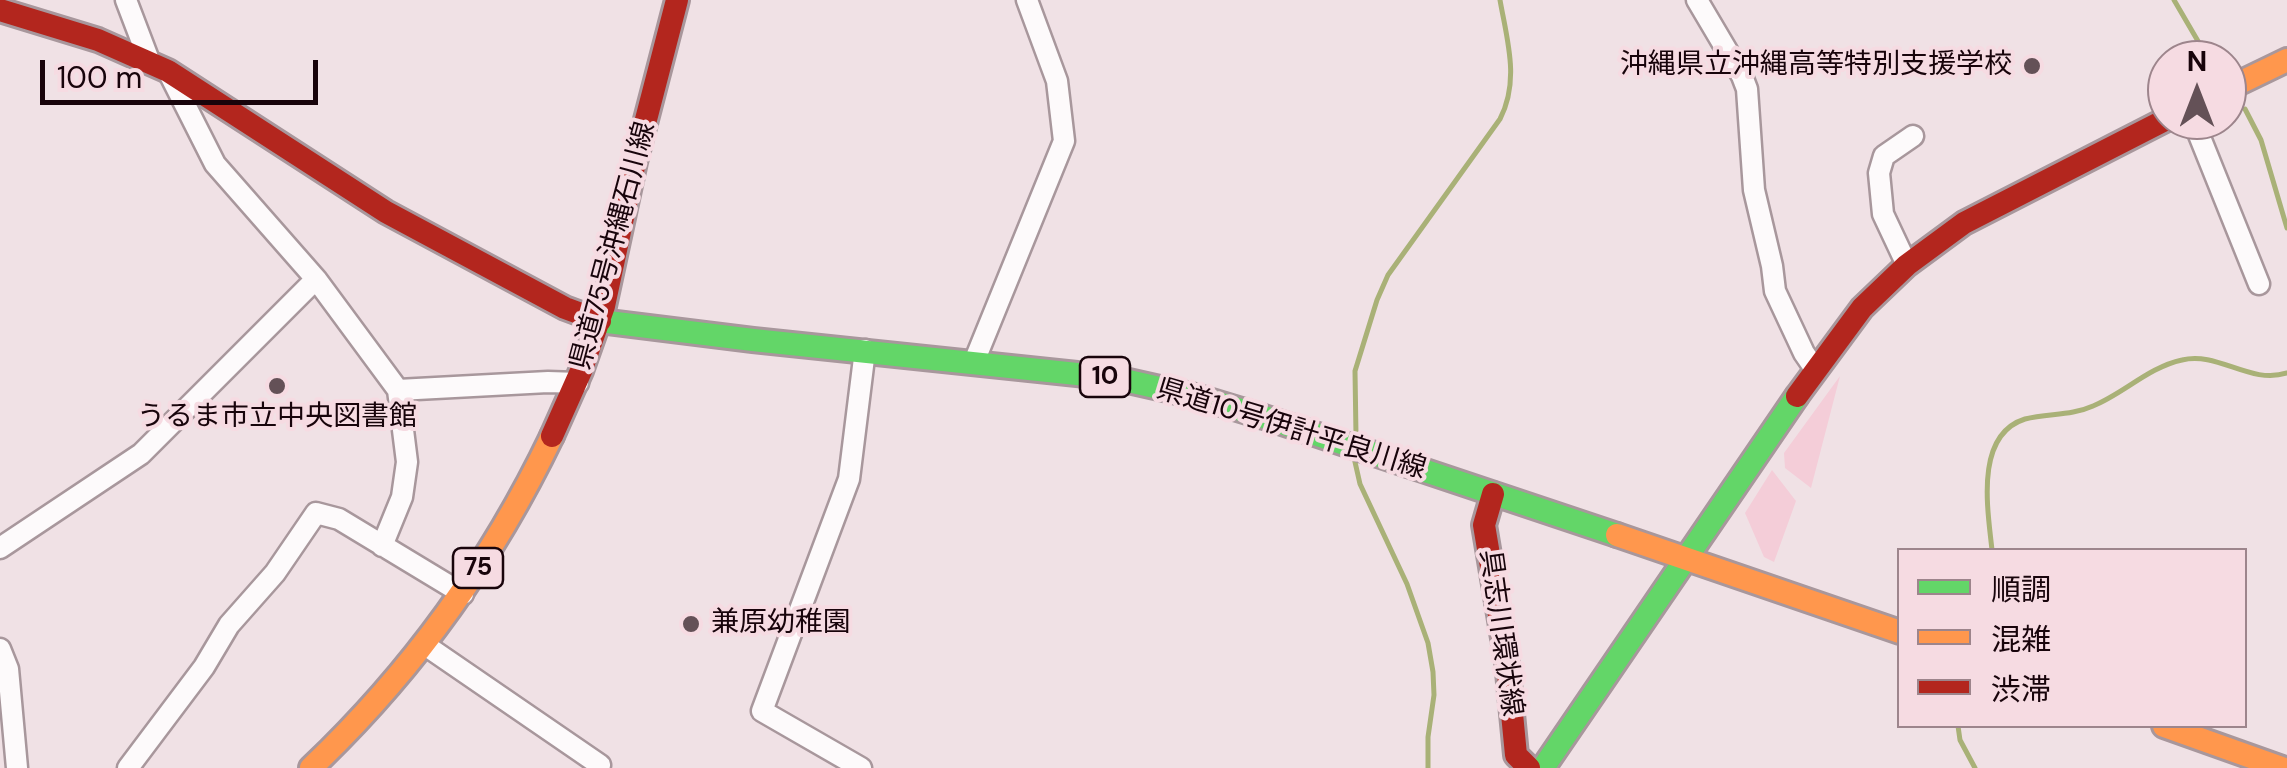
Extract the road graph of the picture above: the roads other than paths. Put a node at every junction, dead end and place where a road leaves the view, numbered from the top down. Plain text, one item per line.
1 (126, 0) edge
2 (677, 0) edge
3 (1026, 0) edge
4 (1698, 0) edge
5 (0, 10) edge
6 (2287, 60) edge
7 (159, 67) junction
8 (2247, 79) edge
9 (2147, 129) edge
10 (1913, 136) dead end
11 (2201, 140) edge
12 (1907, 264) junction
13 (316, 279) junction
14 (2259, 284) dead end
15 (600, 321) junction
16 (864, 350) junction
17 (974, 362) junction
18 (1815, 370) junction
19 (578, 382) junction
20 (398, 390) junction
21 (1493, 494) junction
22 (382, 546) junction
23 (0, 548) edge
24 (1686, 558) junction
25 (462, 594) junction
26 (1897, 631) edge
27 (425, 645) junction
28 (0, 650) edge
29 (2170, 728) edge
30 (600, 764) dead end
31 (17, 768) edge
32 (128, 768) edge
33 (310, 768) edge
34 (861, 768) edge
35 (1529, 768) edge
36 (1543, 768) edge
37 (2282, 768) edge

1 - 7 street
2 - 15 main road, 県道75号沖縄石川線 / 75
3 - 17 street
4 - 18 street
5 - 7 main road, 県道10号伊計平良川線
6 - 8 main road
7 - 13 street
7 - 15 main road, 県道10号伊計平良川線
9 - 12 main road
10 - 12 street
11 - 14 street
12 - 18 main road
13 - 20 street
13 - 23 street
15 - 16 main road, 県道10号伊計平良川線 / 10
15 - 19 main road, 県道75号沖縄石川線 / 75
16 - 17 main road, 県道10号伊計平良川線 / 10
16 - 34 street
17 - 21 main road, 県道10号伊計平良川線 / 10
18 - 24 main road
19 - 20 street
19 - 25 main road, 県道75号沖縄石川線 / 75
20 - 22 street
21 - 24 main road, 県道10号伊計平良川線 / 10
21 - 35 main road, 具志川環状線
22 - 25 street
22 - 32 street
24 - 26 main road, 県道10号伊計平良川線 / 10
24 - 36 main road
25 - 27 main road, 県道75号沖縄石川線 / 75
27 - 30 street
27 - 33 main road, 県道75号沖縄石川線 / 75
28 - 31 street
29 - 37 main road

